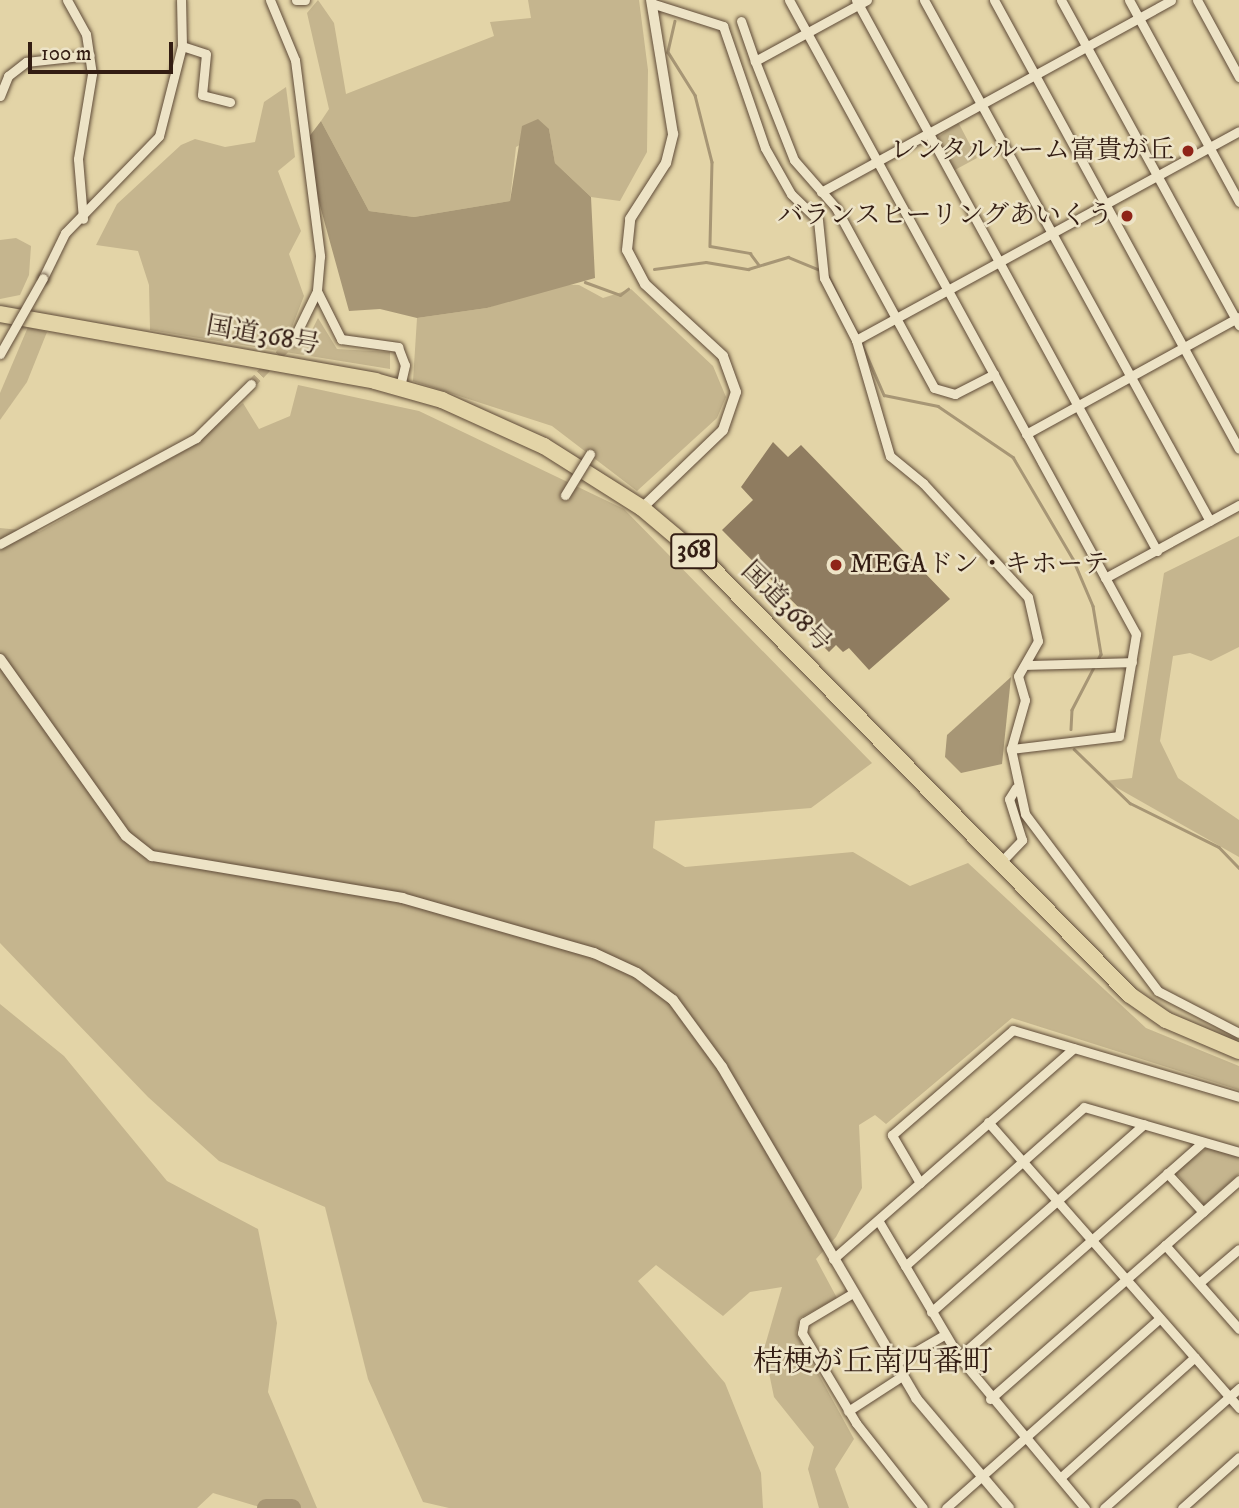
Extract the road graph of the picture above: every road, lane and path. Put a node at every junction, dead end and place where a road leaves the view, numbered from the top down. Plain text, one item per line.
1 (67, 0) edge
2 (181, 0) edge
3 (270, 0) edge
4 (296, 0) edge
5 (305, 0) edge
6 (789, 0) edge
7 (925, 0) edge
8 (994, 0) edge
9 (1061, 0) edge
10 (1129, 0) edge
11 (1171, 0) edge
12 (1197, 0) edge
13 (651, 2) edge
14 (861, 2) edge
15 (1139, 18) junction
16 (741, 21) dead end
17 (807, 32) junction
18 (182, 46) junction
19 (1087, 47) junction
20 (90, 55) junction
21 (755, 61) junction
22 (1034, 75) junction
23 (1239, 77) edge
24 (0, 96) edge
25 (230, 102) dead end
26 (982, 104) junction
27 (1239, 131) edge
28 (928, 133) junction
29 (1209, 147) junction
30 (877, 162) junction
31 (1157, 175) junction
32 (821, 192) junction
33 (1239, 202) edge
34 (1105, 204) junction
35 (83, 219) junction
36 (1052, 233) junction
37 (999, 262) junction
38 (948, 290) junction
39 (317, 291) junction
40 (0, 314) edge
41 (895, 319) junction
42 (1238, 320) edge
43 (860, 338) junction
44 (293, 340) tunnel mouth
45 (1184, 347) junction
46 (0, 354) edge
47 (993, 374) junction
48 (1131, 376) junction
49 (251, 384) tunnel mouth
50 (400, 387) junction
51 (1078, 406) junction
52 (1026, 434) junction
53 (1239, 449) edge
54 (590, 454) dead end
55 (565, 495) dead end
56 (1239, 505) edge
57 (642, 508) junction
58 (1210, 521) junction
59 (0, 544) edge
60 (1157, 551) junction
61 (1105, 578) junction
62 (0, 659) edge
63 (1132, 662) junction
64 (1027, 665) junction
65 (1011, 749) junction
66 (1016, 788) junction
67 (999, 864) junction
68 (1239, 1033) edge
69 (1074, 1048) junction
70 (1239, 1051) edge
71 (1239, 1097) edge
72 (988, 1122) junction
73 (1144, 1124) junction
74 (1203, 1142) junction
75 (1239, 1152) edge
76 (1023, 1161) junction
77 (1167, 1173) junction
78 (1239, 1180) edge
79 (920, 1183) junction
80 (1058, 1200) junction
81 (1202, 1212) junction
82 (878, 1220) junction
83 (1092, 1241) junction
84 (1165, 1245) junction
85 (1239, 1249) edge
86 (833, 1259) junction
87 (905, 1266) junction
88 (1126, 1279) junction
89 (1199, 1283) junction
90 (853, 1293) junction
91 (931, 1312) junction
92 (1160, 1318) junction
93 (1237, 1324) edge
94 (944, 1335) junction
95 (958, 1357) junction
96 (1195, 1357) junction
97 (894, 1364) junction
98 (902, 1376) junction
99 (1239, 1388) edge
100 (1229, 1397) junction
101 (989, 1399) junction
102 (1239, 1408) edge
103 (848, 1411) junction
104 (1024, 1438) junction
105 (1239, 1457) edge
106 (982, 1476) junction
107 (1060, 1478) junction
108 (923, 1508) edge
109 (946, 1508) edge
110 (1009, 1508) edge
111 (1085, 1508) edge
112 (1104, 1508) edge
113 (1182, 1508) edge

1 - 20 street
2 - 18 street
3 - 39 street
4 - 5 street
6 - 17 street
7 - 26 street
8 - 22 street
9 - 19 street
10 - 15 street
11 - 15 street
12 - 23 street
13 - 43 street
13 - 57 street
14 - 17 street
14 - 28 street
15 - 19 street
15 - 29 street
16 - 21 street
17 - 21 street
17 - 30 street
18 - 25 street
18 - 35 street
19 - 22 street
19 - 31 street
20 - 24 street
20 - 35 street
21 - 32 street
22 - 26 street
22 - 34 street
26 - 28 street
26 - 36 street
27 - 29 street
28 - 30 street
28 - 37 street
29 - 31 street
29 - 33 street
30 - 32 street
30 - 38 street
31 - 34 street
31 - 42 street
32 - 41 street
34 - 36 street
34 - 45 street
35 - 46 street, bridge
36 - 37 street
36 - 48 street
37 - 38 street
37 - 51 street
38 - 41 street
38 - 47 street
39 - 44 street
39 - 50 street
40 - 50 highway, 国道368号 / 368
41 - 43 street
41 - 47 street
42 - 45 street
43 - 64 street
45 - 48 street
45 - 53 street
47 - 52 street
48 - 51 street
48 - 58 street
49 - 59 street
50 - 57 highway, 国道368号 / 368
51 - 52 street
51 - 60 street
52 - 61 street
54 - 55 street, bridge
56 - 58 street
57 - 67 highway, 国道368号 / 368
58 - 60 street
60 - 61 street
61 - 63 street
62 - 86 street
63 - 64 street
63 - 65 street
64 - 65 street
65 - 66 street
66 - 67 street
66 - 68 street
67 - 70 highway, 国道368号 / 368
69 - 71 street
69 - 72 street
69 - 79 street
72 - 76 street
72 - 79 street
73 - 74 street
73 - 76 street
73 - 80 street
74 - 75 street
74 - 77 street
76 - 80 street
76 - 87 street
77 - 81 street
77 - 83 street
78 - 81 street
79 - 82 street
80 - 83 street
80 - 91 street
81 - 84 street
82 - 86 street
82 - 87 street
83 - 88 street
83 - 95 street
84 - 88 street
84 - 89 street
85 - 89 street
86 - 90 street
87 - 91 street
88 - 92 street
88 - 101 street
89 - 93 street
90 - 97 street
90 - 103 street
91 - 94 street
92 - 96 street
92 - 104 street
94 - 95 street
94 - 97 street
95 - 101 street
96 - 100 street
96 - 107 street
97 - 98 street
98 - 103 street
98 - 106 street
99 - 100 street
100 - 102 street
100 - 112 street
101 - 104 street
103 - 108 street
104 - 106 street
104 - 107 street
105 - 113 street
106 - 109 street
106 - 110 street
107 - 111 street

